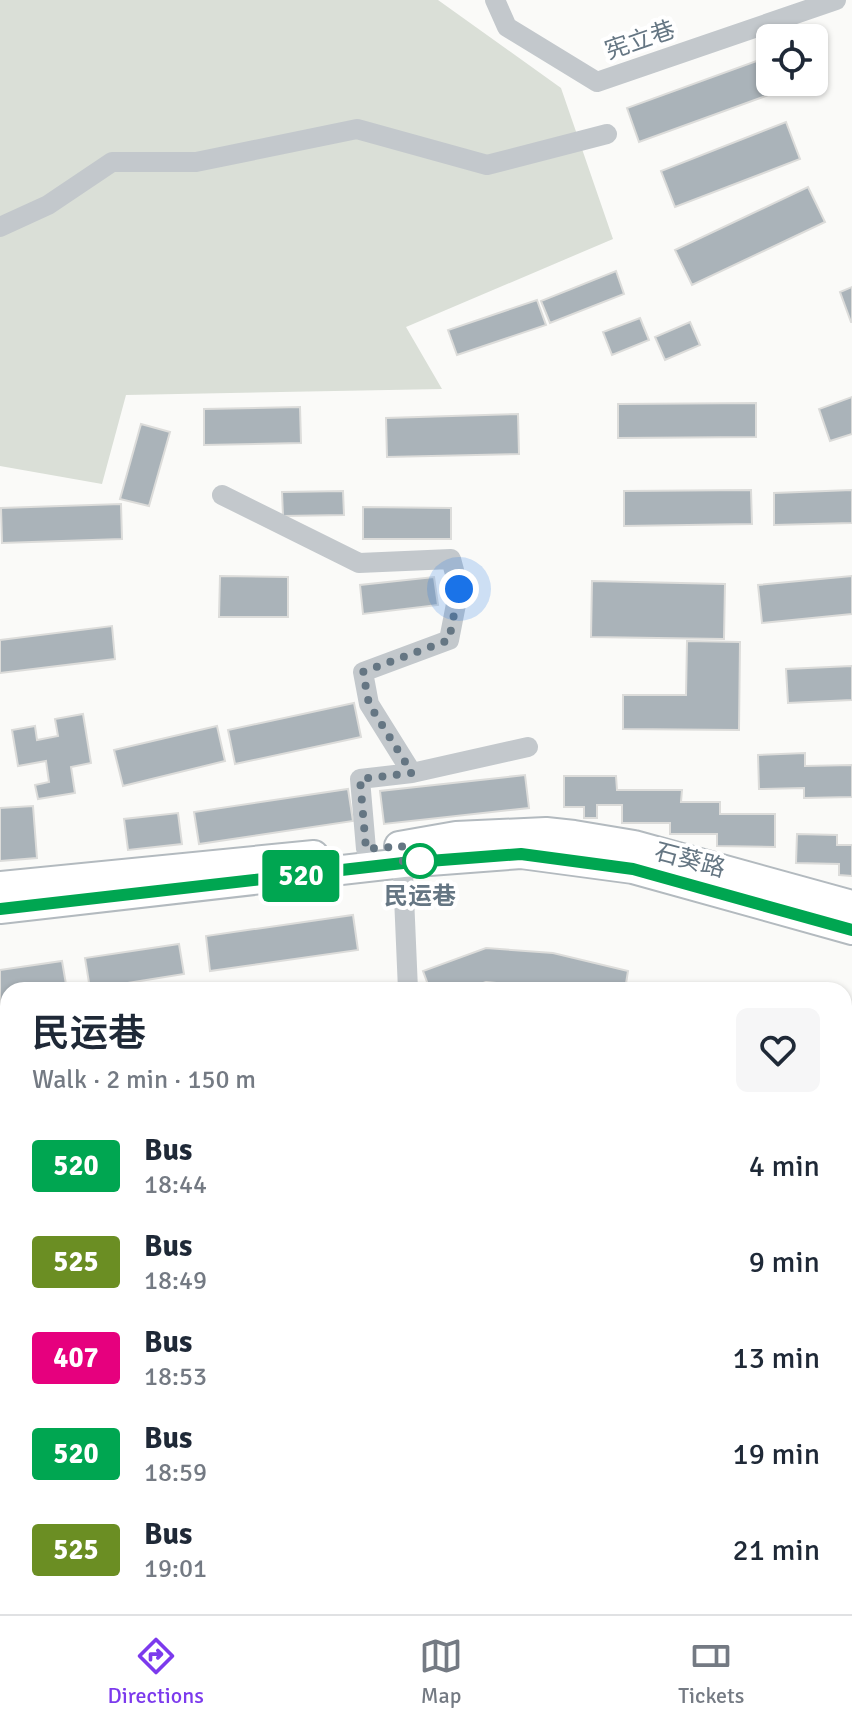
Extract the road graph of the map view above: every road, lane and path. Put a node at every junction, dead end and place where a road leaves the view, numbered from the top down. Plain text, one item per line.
1 (495, 0) edge
2 (836, 0) edge
3 (607, 134) dead end
4 (0, 227) edge
5 (222, 495) dead end
6 (528, 747) dead end
7 (412, 773) junction
8 (366, 849) junction
9 (403, 854) junction
10 (0, 886) edge
11 (852, 905) edge
12 (0, 909) edge
13 (852, 930) edge
14 (408, 982) edge

1 - 2 street, 宪立巷
3 - 4 street
5 - 7 street
6 - 7 street
7 - 8 street
8 - 9 main road, 石葵路
8 - 10 main road, 石葵路
9 - 11 main road, 石葵路
9 - 12 main road
9 - 13 main road
9 - 14 street

